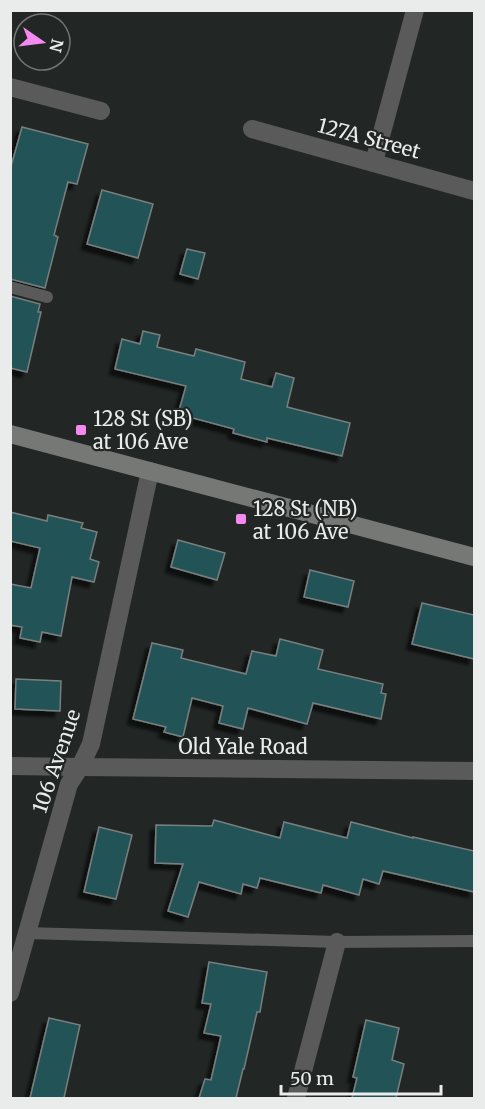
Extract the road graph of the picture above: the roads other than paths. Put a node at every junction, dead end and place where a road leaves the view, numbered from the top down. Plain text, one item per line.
1 (415, 10) edge
2 (10, 87) edge
3 (101, 111) dead end
4 (252, 129) dead end
5 (374, 162) junction
6 (474, 191) edge
7 (10, 287) edge
8 (47, 297) dead end
9 (10, 434) edge
10 (150, 471) junction
11 (474, 557) edge
12 (10, 766) edge
13 (80, 767) junction
14 (474, 771) edge
15 (27, 933) junction
16 (474, 941) edge
17 (337, 942) junction
18 (10, 993) edge
19 (296, 1098) edge

1 - 5 street
2 - 3 street
4 - 5 street, 127A Street
5 - 6 street, 127A Street
7 - 8 lane
9 - 10 main road
10 - 11 main road
10 - 13 street, 106 Avenue
12 - 13 street, Old Yale Road
13 - 14 street, Old Yale Road
13 - 15 street, 106 Avenue
15 - 17 lane
15 - 18 street, 106 Avenue
16 - 17 lane
17 - 19 street

